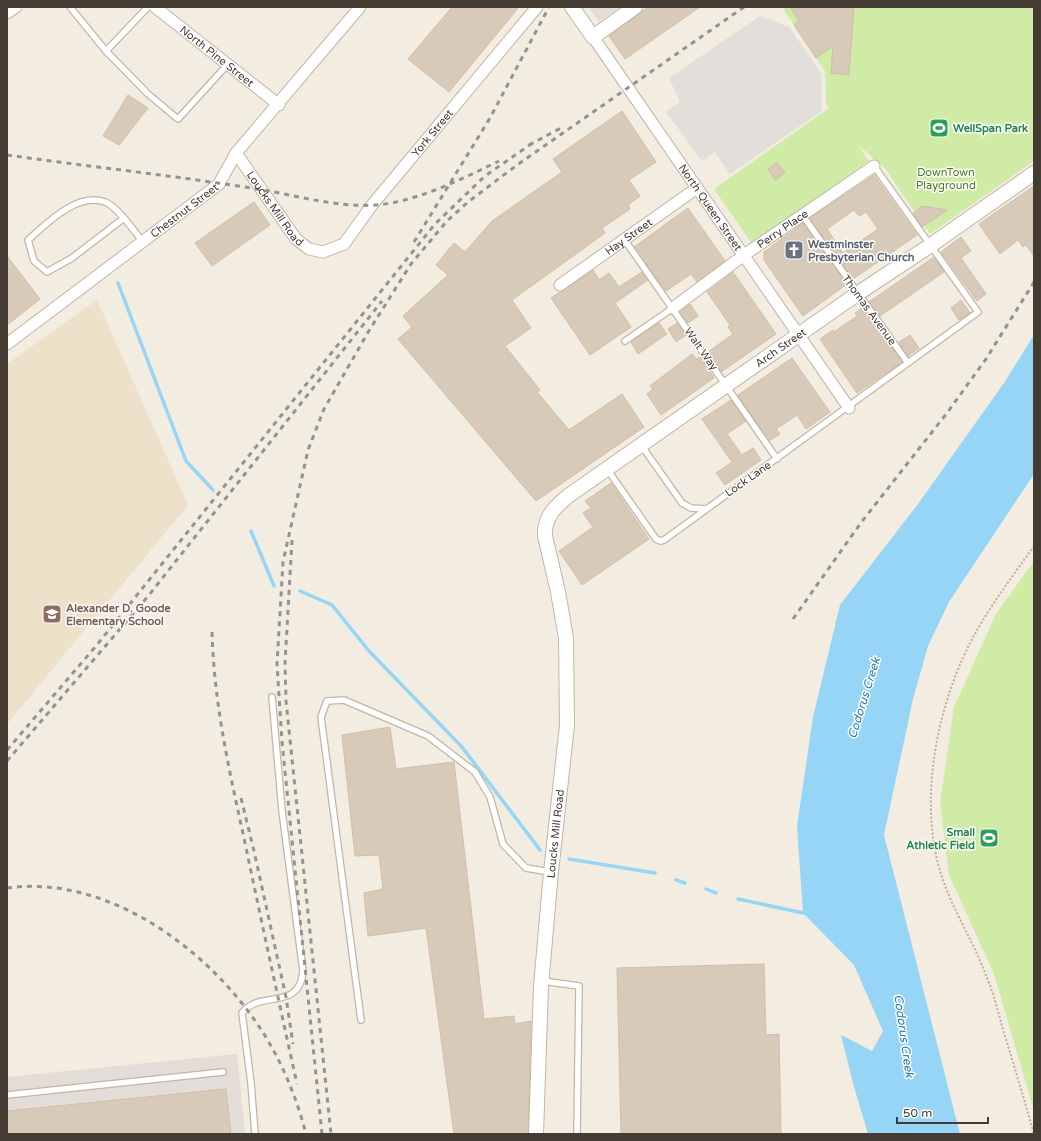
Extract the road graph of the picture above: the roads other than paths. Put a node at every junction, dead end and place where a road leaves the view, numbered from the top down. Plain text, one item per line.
1 (16, 7) edge
2 (70, 7) edge
3 (148, 7) edge
4 (155, 7) edge
5 (360, 7) edge
6 (537, 7) edge
7 (572, 7) edge
8 (635, 7) edge
9 (7, 13) edge
10 (593, 37) junction
11 (106, 51) junction
12 (228, 64) junction
13 (279, 105) junction
14 (236, 153) junction
15 (874, 166) joint
16 (1034, 173) edge
17 (697, 188) junction
18 (803, 216) junction
19 (124, 218) junction
20 (624, 239) junction
21 (143, 242) junction
22 (931, 245) junction
23 (323, 252) joint
24 (744, 255) junction
25 (560, 285) dead end
26 (857, 294) junction
27 (672, 308) junction
28 (798, 335) junction
29 (625, 341) dead end
30 (7, 344) edge
31 (908, 364) junction
32 (726, 385) junction
33 (849, 408) junction
34 (640, 445) junction
35 (777, 459) junction
36 (606, 469) junction
37 (706, 509) junction
38 (545, 536) joint
39 (272, 696) dead end
40 (550, 872) junction
41 (541, 981) junction
42 (361, 1020) dead end
43 (223, 1072) dead end
44 (7, 1095) edge
45 (255, 1134) edge
46 (536, 1134) edge
47 (577, 1134) edge

1 - 9 street
2 - 11 lane
3 - 11 lane
4 - 12 street, North Pine Street
5 - 13 street, Chestnut Street
6 - 23 street, York Street
7 - 10 street, North Queen Street
8 - 10 street
10 - 17 street, North Queen Street
11 - 12 lane
12 - 13 street, North Pine Street
13 - 14 street, Chestnut Street
14 - 21 street, Chestnut Street
14 - 23 street, Loucks Mill Road
15 - 18 street, Perry Place
15 - 22 lane
16 - 22 street, Arch Street
17 - 20 street, Hay Street
17 - 24 street, North Queen Street
18 - 24 street, Perry Place
18 - 26 lane, Thomas Avenue
19 - 19 lane
19 - 21 lane
20 - 25 street, Hay Street
20 - 27 lane, Walt Way
21 - 30 street, Chestnut Street
22 - 26 street, Arch Street
22 - 31 lane, Lock Lane
24 - 27 street, Perry Place
24 - 28 street, North Queen Street
26 - 28 street, Arch Street
26 - 31 lane, Thomas Avenue
27 - 29 lane
27 - 32 lane, Walt Way
28 - 32 street, Arch Street
28 - 33 street, North Queen Street
31 - 33 lane, Lock Lane
32 - 34 street, Arch Street
32 - 35 lane, Walt Way
33 - 35 lane, Lock Lane
34 - 36 street, Arch Street
34 - 37 lane
35 - 37 lane, Lock Lane
36 - 37 lane, Lock Lane
36 - 38 street, Arch Street
38 - 40 street, Loucks Mill Road
39 - 45 lane
40 - 41 street, Loucks Mill Road
40 - 42 lane
41 - 46 street, Loucks Mill Road
41 - 47 lane
43 - 44 lane

